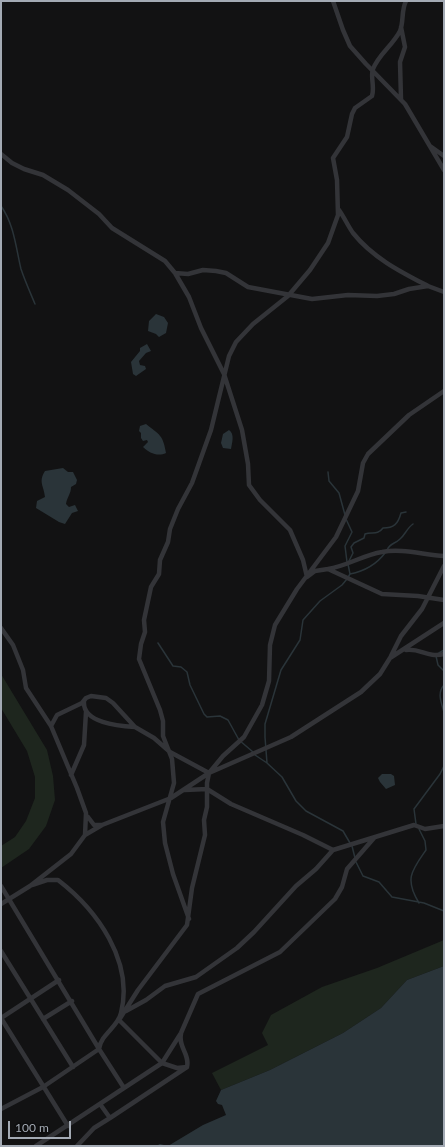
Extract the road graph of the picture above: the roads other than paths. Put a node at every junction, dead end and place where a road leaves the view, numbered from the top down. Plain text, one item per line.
1 (333, 1) edge
2 (406, 1) edge
3 (401, 27) junction
4 (372, 70) junction
5 (401, 100) junction
6 (429, 145) junction
7 (1, 154) edge
8 (444, 156) edge
9 (444, 170) edge
10 (338, 208) junction
11 (176, 273) junction
12 (428, 286) junction
13 (444, 292) edge
14 (288, 296) junction
15 (224, 374) junction
16 (444, 391) edge
17 (444, 556) edge
18 (444, 566) edge
19 (328, 569) junction
20 (307, 576) junction
21 (429, 597) junction
22 (444, 600) edge
23 (1, 623) edge
24 (444, 623) edge
25 (3, 630) edge
26 (403, 650) junction
27 (444, 654) edge
28 (390, 658) junction
29 (84, 701) junction
30 (86, 712) junction
31 (51, 726) junction
32 (136, 727) junction
33 (170, 752) junction
34 (209, 773) junction
35 (71, 775) junction
36 (207, 789) junction
37 (182, 791) junction
38 (171, 798) junction
39 (86, 813) junction
40 (102, 825) junction
41 (444, 826) edge
42 (85, 835) junction
43 (374, 838) junction
44 (333, 850) junction
45 (1, 886) edge
46 (30, 886) junction
47 (9, 899) junction
48 (1, 904) edge
49 (189, 919) junction
50 (1, 951) edge
51 (59, 980) junction
52 (30, 999) junction
53 (72, 1002) junction
54 (124, 1013) junction
55 (1, 1018) edge
56 (43, 1019) junction
57 (119, 1020) junction
58 (182, 1033) junction
59 (99, 1049) junction
60 (162, 1063) junction
61 (73, 1067) junction
62 (187, 1067) junction
63 (43, 1087) junction
64 (124, 1088) junction
65 (100, 1104) junction
66 (1, 1109) edge
67 (110, 1118) junction
68 (68, 1126) junction
69 (36, 1146) edge
70 (77, 1146) edge

1 - 4 street
2 - 3 street
3 - 4 street
3 - 5 street
4 - 5 street
4 - 10 street
5 - 6 street
6 - 8 street
6 - 9 street
7 - 11 street
10 - 12 street
10 - 14 street
11 - 14 street
11 - 15 street
12 - 13 street
12 - 14 street
14 - 15 street
15 - 20 street
15 - 33 street
16 - 20 street
17 - 19 street
18 - 21 street
19 - 20 street
19 - 21 street
20 - 34 street
21 - 22 street
21 - 28 street
23 - 25 street
24 - 26 street
25 - 31 street
26 - 27 street
26 - 28 street
28 - 34 street
29 - 30 street
29 - 31 street
29 - 32 street
30 - 32 street
30 - 35 street
31 - 35 street
32 - 33 street
33 - 34 street
33 - 38 street
34 - 36 street
34 - 37 street
35 - 39 street
36 - 37 street
36 - 44 street
36 - 49 street
37 - 38 street
38 - 40 street
38 - 49 street
39 - 40 street
39 - 42 street
40 - 42 street
41 - 43 street
42 - 46 street
43 - 44 street
43 - 58 street
44 - 54 street
45 - 47 street
46 - 47 street
46 - 57 street
47 - 48 street
47 - 51 street
49 - 54 street
50 - 52 street
51 - 52 street
51 - 53 street
52 - 55 street
52 - 56 street
53 - 56 street
53 - 59 street
54 - 57 street
55 - 63 street
56 - 61 street
57 - 59 street
57 - 60 street
58 - 60 street
58 - 62 street
59 - 61 street
59 - 64 street
60 - 62 street
60 - 64 street
61 - 63 street
62 - 67 street
63 - 66 street
63 - 68 street
64 - 65 street
65 - 67 street
65 - 68 street
67 - 70 street
68 - 69 street

